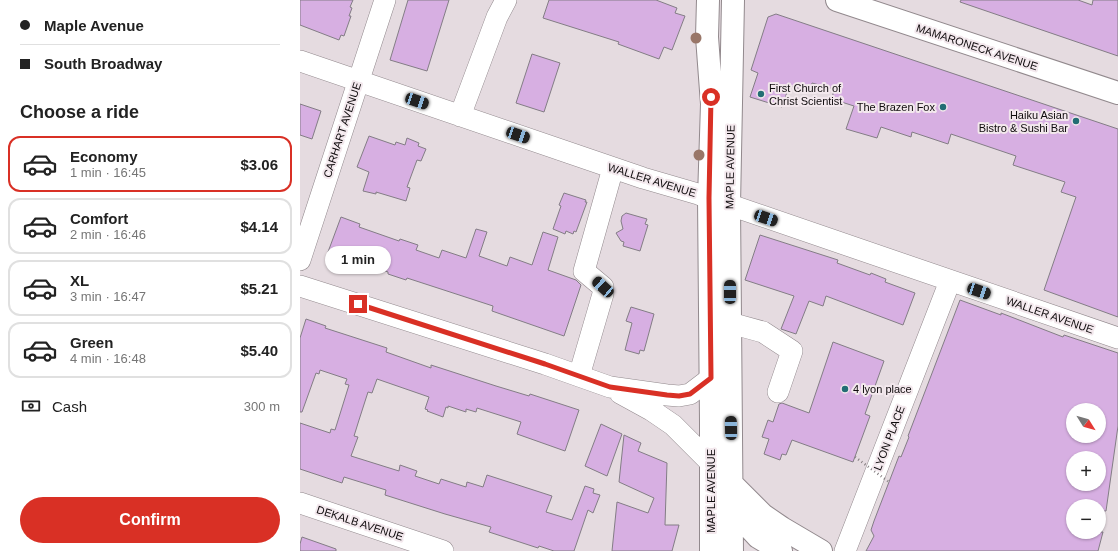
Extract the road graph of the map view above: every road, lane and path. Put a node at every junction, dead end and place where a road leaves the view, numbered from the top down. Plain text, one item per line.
1 (385, 0) edge
2 (506, 0) edge
3 (708, 0) edge
4 (733, 0) edge
5 (837, 0) edge
6 (300, 61) edge
7 (358, 81) junction
8 (1118, 93) edge
9 (460, 116) junction
10 (612, 168) junction
11 (709, 198) junction
12 (729, 205) junction
13 (300, 260) edge
14 (950, 281) junction
15 (300, 286) edge
16 (730, 323) junction
17 (1118, 338) edge
18 (579, 376) junction
19 (711, 378) junction
20 (610, 387) junction
21 (778, 392) dead end
22 (855, 457) dead end
23 (711, 463) junction
24 (890, 482) dead end
25 (732, 483) junction
26 (300, 503) edge
27 (732, 509) junction
28 (444, 551) edge
29 (711, 551) edge
30 (732, 551) edge
31 (781, 551) edge
32 (822, 551) edge
33 (845, 551) edge

1 - 7 street, CARHART AVENUE
2 - 9 street
3 - 11 main road, MAPLE AVENUE
4 - 12 main road, MAPLE AVENUE
5 - 8 main road, MAMARONECK AVENUE
6 - 7 street, WALLER AVENUE
7 - 9 street, WALLER AVENUE
7 - 13 street, CARHART AVENUE
9 - 10 street, WALLER AVENUE
10 - 11 street, WALLER AVENUE
10 - 18 street
11 - 12 street, WALLER AVENUE
11 - 19 main road, MAPLE AVENUE
12 - 14 street, WALLER AVENUE
12 - 16 main road, MAPLE AVENUE
14 - 17 street, WALLER AVENUE
14 - 33 street, LYON PLACE
15 - 18 street
16 - 21 street
16 - 25 main road, MAPLE AVENUE
18 - 20 street
19 - 20 street
19 - 23 main road, MAPLE AVENUE
20 - 23 street
22 - 24 path, bridge
23 - 25 main road
23 - 27 main road
23 - 29 main road, MAPLE AVENUE
25 - 27 main road, MAPLE AVENUE
25 - 32 main road
26 - 28 street, DEKALB AVENUE
27 - 30 main road, MAPLE AVENUE
27 - 31 main road

